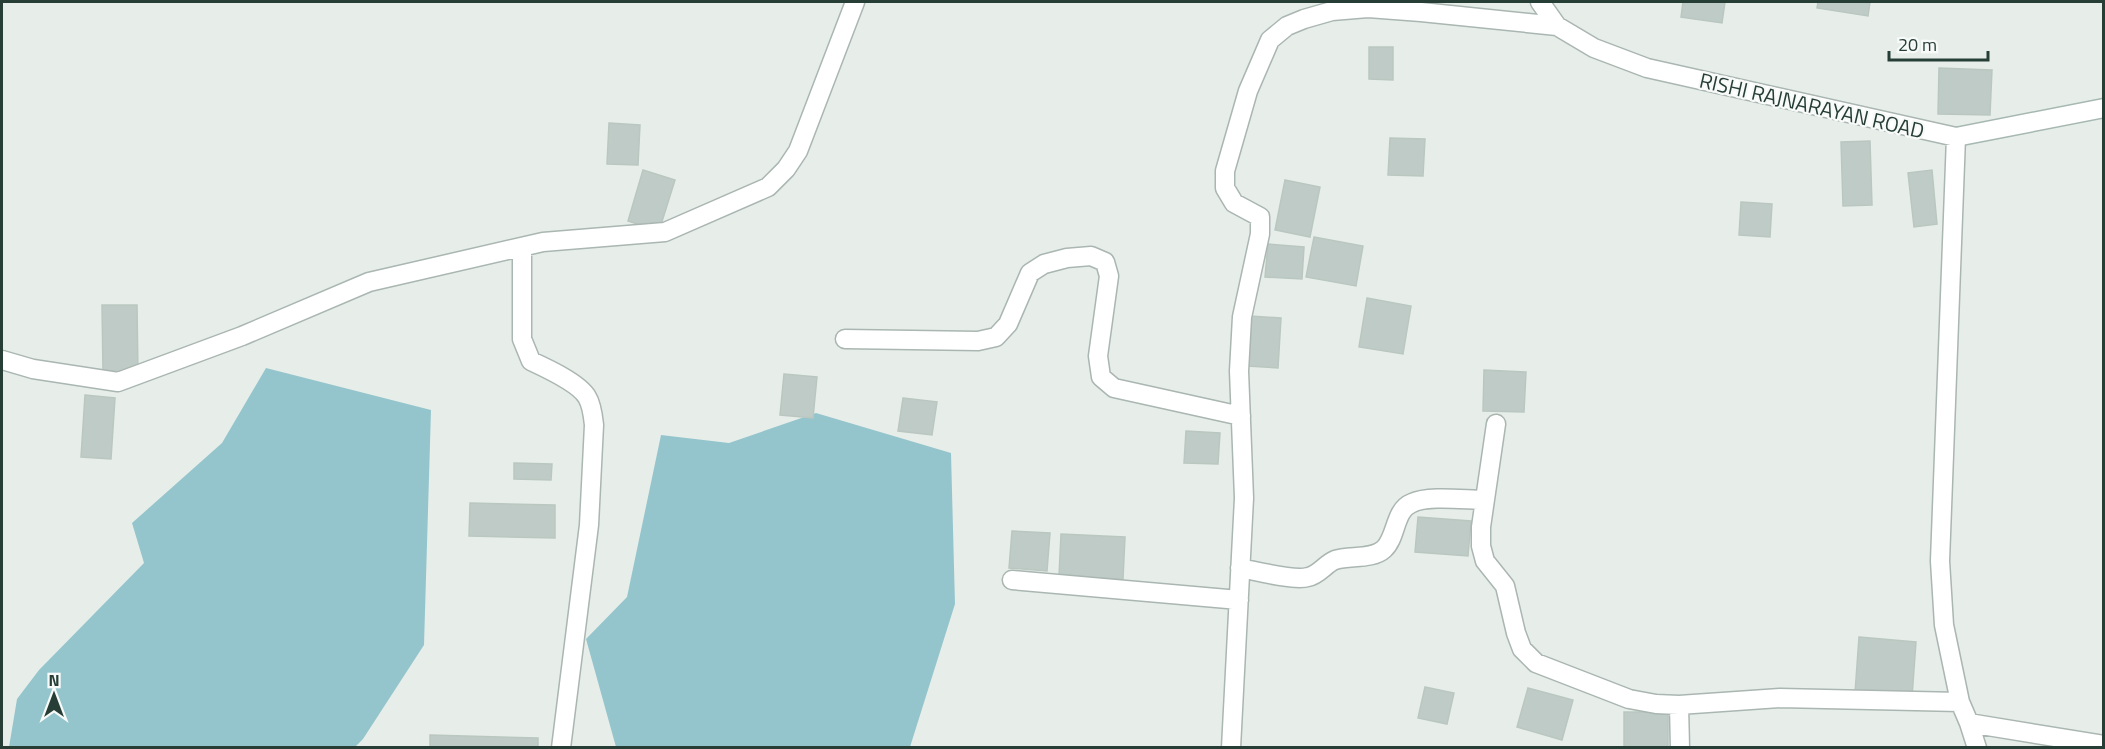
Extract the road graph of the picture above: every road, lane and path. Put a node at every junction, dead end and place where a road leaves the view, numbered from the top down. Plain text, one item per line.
1 (855, 2) edge
2 (1540, 2) edge
3 (1557, 26) junction
4 (2103, 108) edge
5 (1956, 137) junction
6 (522, 247) junction
7 (845, 339) dead end
8 (2, 360) edge
9 (1240, 416) junction
10 (1496, 424) dead end
11 (1485, 500) junction
12 (1240, 568) junction
13 (1012, 580) dead end
14 (1239, 600) junction
15 (1959, 702) junction
16 (1679, 705) junction
17 (1969, 723) junction
18 (2103, 745) edge
19 (561, 747) edge
20 (1232, 747) edge
21 (1680, 747) edge
22 (1977, 747) edge

1 - 6 street
2 - 3 street, RISHI RAJNARAYAN ROAD
3 - 5 street, RISHI RAJNARAYAN ROAD
3 - 9 street
4 - 5 street, RISHI RAJNARAYAN ROAD
5 - 15 street
6 - 8 street
6 - 19 street
7 - 9 street
9 - 12 street
10 - 11 street
11 - 12 street
11 - 16 street
12 - 14 street
13 - 14 street
14 - 20 street
15 - 16 street
15 - 17 street
16 - 21 street
17 - 18 street
17 - 22 street

